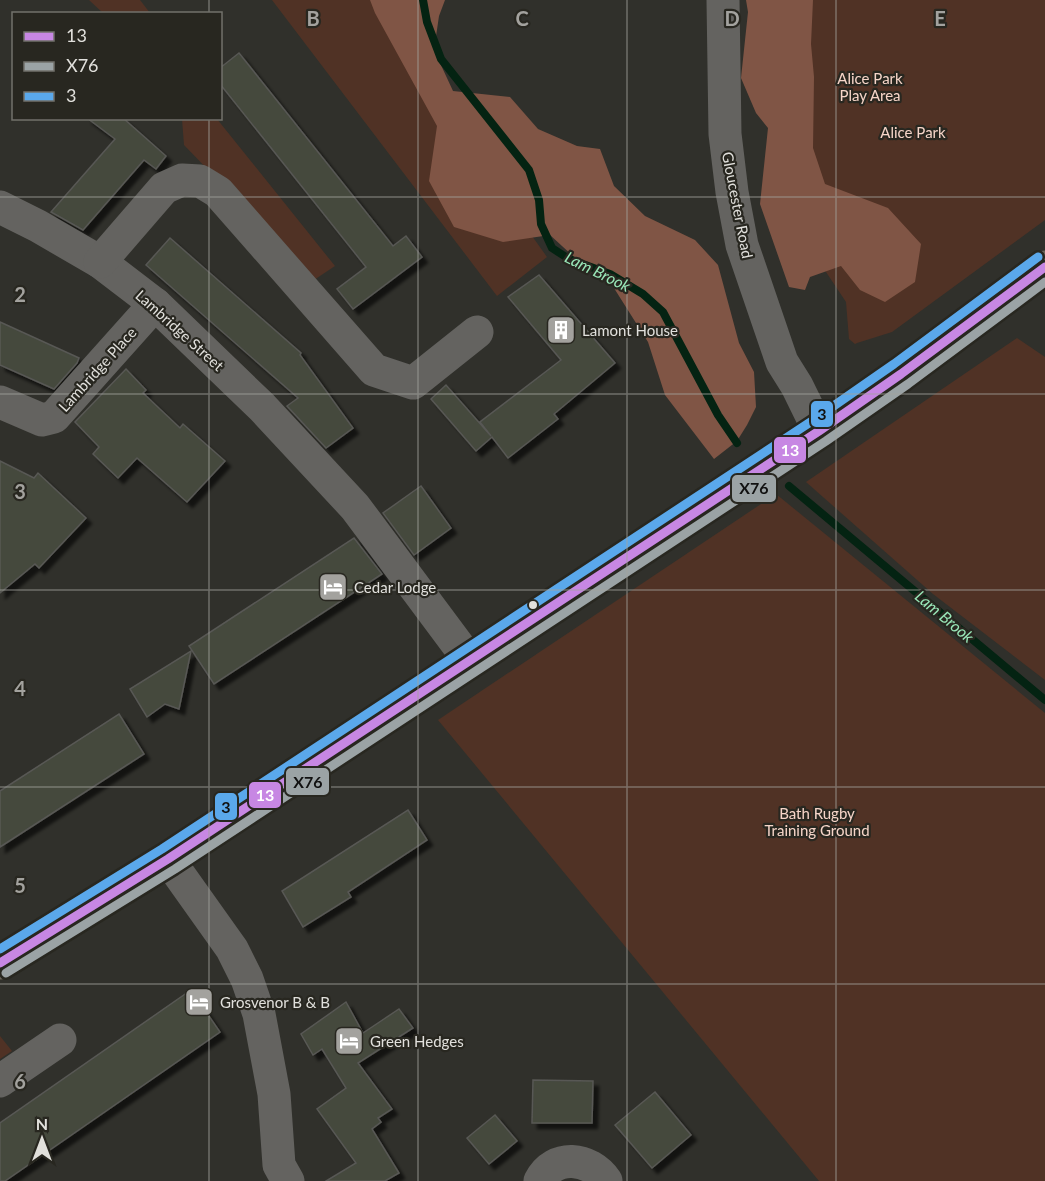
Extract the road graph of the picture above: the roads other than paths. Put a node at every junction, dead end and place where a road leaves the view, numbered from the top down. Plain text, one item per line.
1 (723, 0) edge
2 (0, 207) edge
3 (100, 262) junction
4 (1045, 267) edge
5 (155, 304) junction
6 (477, 332) dead end
7 (0, 402) edge
8 (819, 431) junction
9 (469, 660) junction
10 (168, 859) junction
11 (0, 963) edge
12 (60, 1040) dead end
13 (0, 1081) edge
14 (276, 1176) edge
15 (540, 1181) edge
16 (606, 1181) edge

1 - 8 street, Gloucester Road
2 - 3 street, Lambridge Street
3 - 5 street, Lambridge Street
3 - 6 street
4 - 8 highway
5 - 7 street, Lambridge Place
5 - 9 street, Lambridge Street
8 - 9 highway
9 - 10 highway
10 - 11 highway
10 - 14 street
12 - 13 street
15 - 16 street

